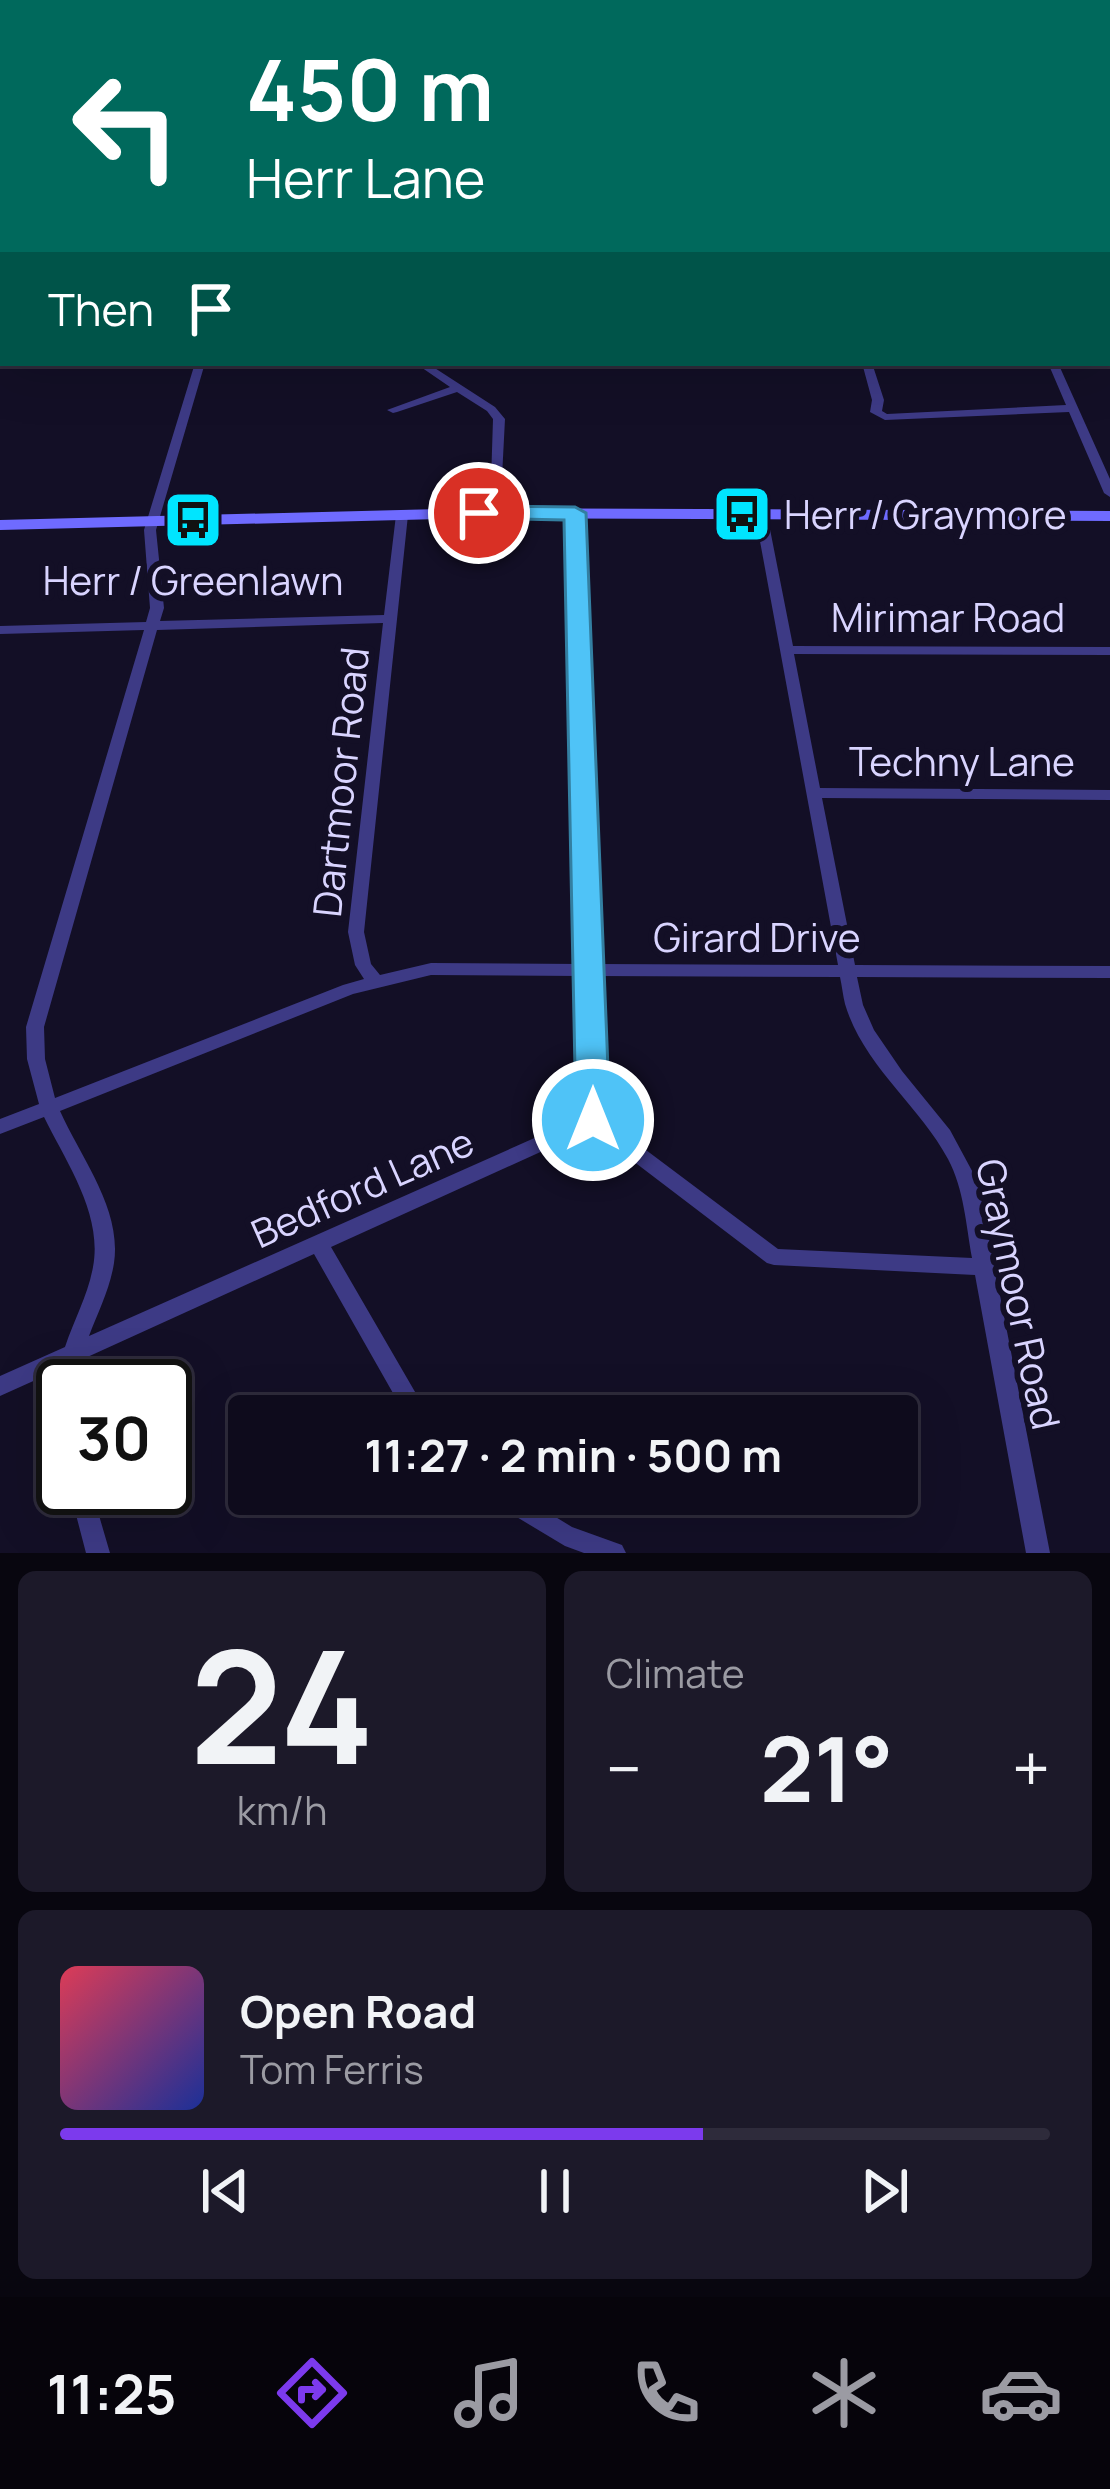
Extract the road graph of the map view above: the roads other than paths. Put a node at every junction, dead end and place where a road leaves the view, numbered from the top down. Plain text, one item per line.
1 (199, 366) edge
2 (425, 366) edge
3 (868, 366) edge
4 (1054, 366) edge
5 (459, 388) junction
6 (1073, 408) junction
7 (393, 410) dead end
8 (1110, 493) edge
9 (496, 513) junction
10 (575, 513) junction
11 (761, 514) junction
12 (402, 515) junction
13 (1110, 515) edge
14 (154, 520) junction
15 (0, 525) edge
16 (390, 619) junction
17 (152, 626) junction
18 (0, 630) edge
19 (786, 650) junction
20 (1110, 651) edge
21 (814, 793) junction
22 (1110, 795) edge
23 (590, 969) junction
24 (848, 971) junction
25 (1110, 972) edge
26 (375, 981) junction
27 (49, 1107) junction
28 (593, 1120) junction
29 (0, 1127) edge
30 (318, 1243) junction
31 (985, 1267) junction
32 (74, 1349) junction
33 (73, 1359) edge
34 (0, 1386) edge
35 (406, 1395) edge
36 (87, 1515) edge
37 (532, 1515) edge
38 (98, 1553) edge
39 (614, 1553) edge
40 (1038, 1553) edge

1 - 14 street
2 - 5 street
3 - 6 street
4 - 6 street
5 - 7 street
5 - 9 street
6 - 8 street
9 - 10 main road
9 - 12 main road
10 - 11 main road
10 - 23 street
11 - 13 main road
11 - 19 street, Graymoor Road
12 - 14 main road
12 - 16 street, Dartmoor Road
14 - 15 main road
14 - 17 street
16 - 17 street
16 - 26 street, Dartmoor Road
17 - 18 street
17 - 27 street
19 - 20 street, Mirimar Road
19 - 21 street, Graymoor Road
21 - 22 street, Techny Lane
21 - 24 street, Graymoor Road
23 - 24 street, Girard Drive
23 - 26 street, Girard Drive
23 - 28 street
24 - 25 street, Girard Drive
24 - 31 street, Graymoor Road
26 - 27 street, Girard Drive
27 - 29 street, Girard Drive
27 - 32 street
28 - 30 street, Bedford Lane
28 - 31 street
30 - 32 street, Bedford Lane
30 - 35 street
31 - 40 street, Graymoor Road
32 - 33 street
32 - 34 street, Bedford Lane
36 - 38 street
37 - 39 street

